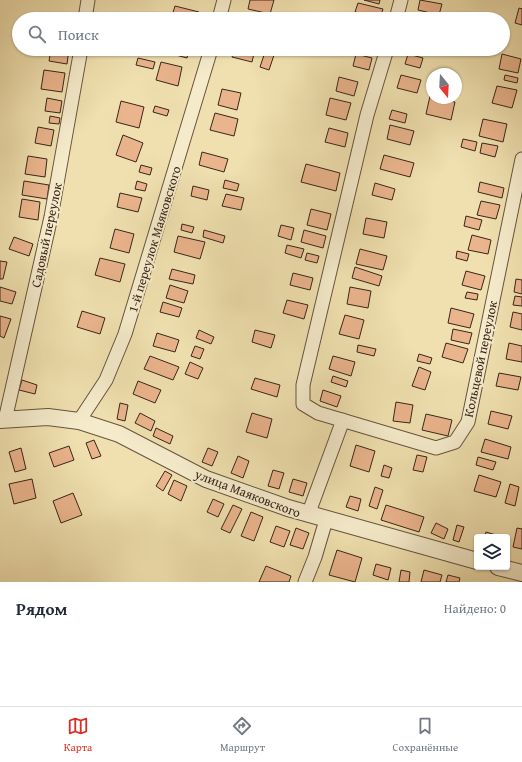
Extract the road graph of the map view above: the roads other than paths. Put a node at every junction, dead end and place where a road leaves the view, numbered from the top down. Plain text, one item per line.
1 (88, 0) edge
2 (224, 0) edge
3 (401, 0) edge
4 (86, 12) edge
5 (221, 12) edge
6 (398, 12) edge
7 (80, 56) edge
8 (209, 56) edge
9 (385, 56) edge
10 (522, 159) edge
11 (3, 420) edge
12 (343, 420) junction
13 (79, 421) junction
14 (308, 515) junction
15 (326, 520) junction
16 (474, 560) edge
17 (510, 570) edge
18 (522, 573) edge
19 (306, 582) edge

1 - 4 street
2 - 5 street
3 - 6 street
7 - 11 street, Садовый переулок
8 - 13 street, 1-й переулок Маяковского
9 - 12 street, Кольцевой переулок
10 - 12 street, Кольцевой переулок
11 - 13 street, улица Маяковского
12 - 14 street
13 - 14 street, улица Маяковского
14 - 15 street, улица Маяковского
15 - 16 street, улица Маяковского
15 - 19 street
17 - 18 street

